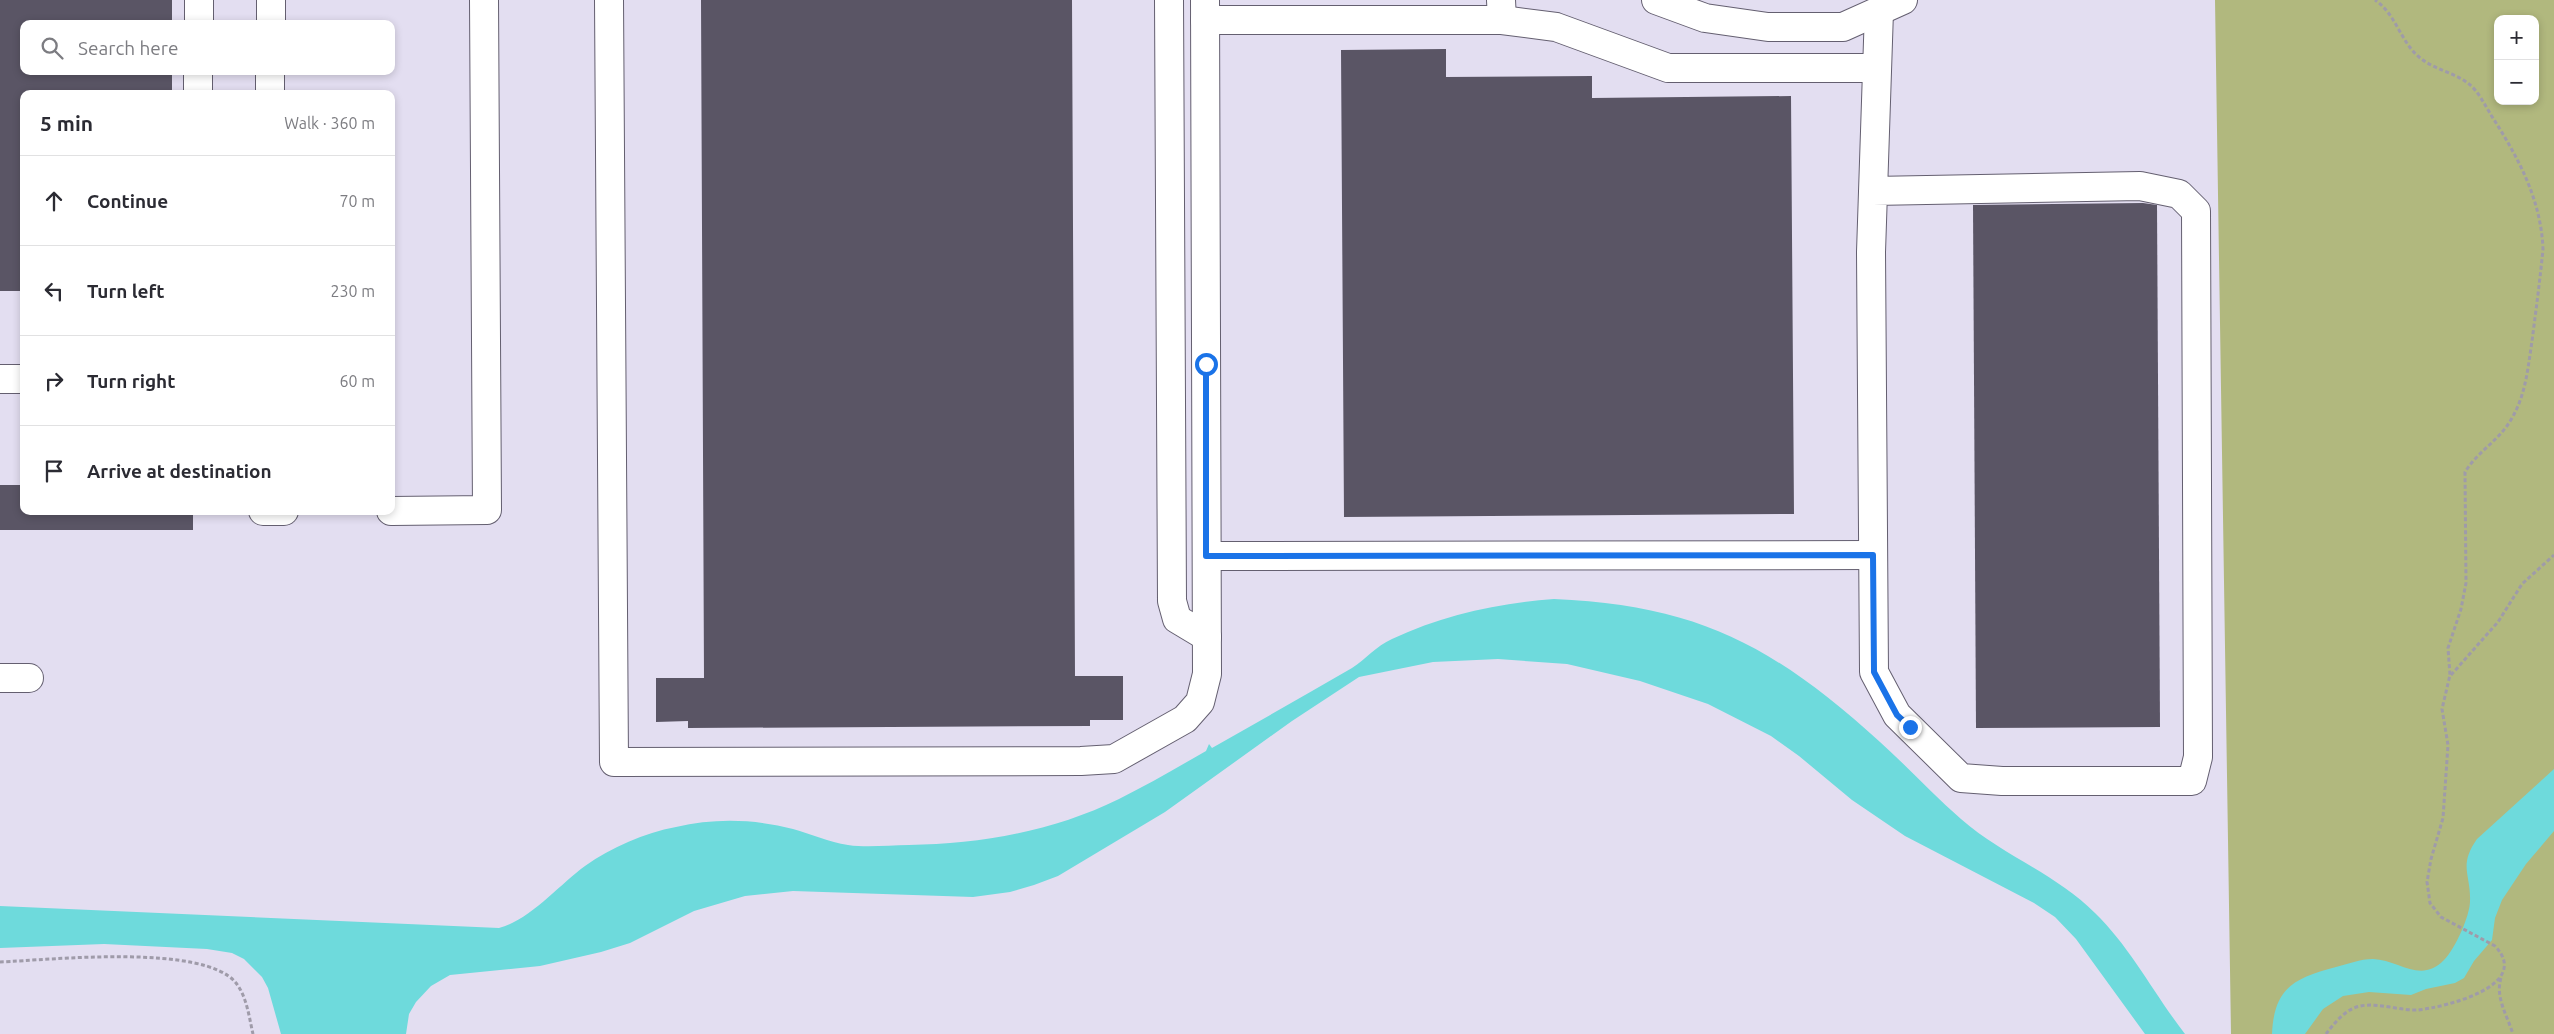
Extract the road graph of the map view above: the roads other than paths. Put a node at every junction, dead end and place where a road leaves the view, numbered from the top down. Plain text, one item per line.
1 (199, 0) edge
2 (271, 0) edge
3 (484, 0) edge
4 (609, 0) edge
5 (1169, 0) edge
6 (1656, 0) edge
7 (1903, 0) edge
8 (1205, 10) edge
9 (1502, 10) edge
10 (1879, 11) junction
11 (199, 20) edge
12 (271, 20) edge
13 (1877, 68) junction
14 (198, 75) edge
15 (270, 75) edge
16 (198, 90) edge
17 (270, 90) edge
18 (1873, 191) junction
19 (1206, 248) junction
20 (1170, 249) junction
21 (0, 379) edge
22 (20, 379) edge
23 (395, 511) edge
24 (1873, 555) junction
25 (1206, 556) junction
26 (1207, 637) junction
27 (0, 678) edge
28 (29, 678) dead end

1 - 11 lane
2 - 12 lane
3 - 23 lane
4 - 26 lane
5 - 20 lane
6 - 10 lane
7 - 10 lane
8 - 9 lane
8 - 19 lane
9 - 13 lane
10 - 13 lane
13 - 18 lane
14 - 16 lane
15 - 17 lane
18 - 24 lane
18 - 24 lane
19 - 20 lane
19 - 25 lane
20 - 26 lane
21 - 22 lane
24 - 25 lane
25 - 26 lane
27 - 28 lane

